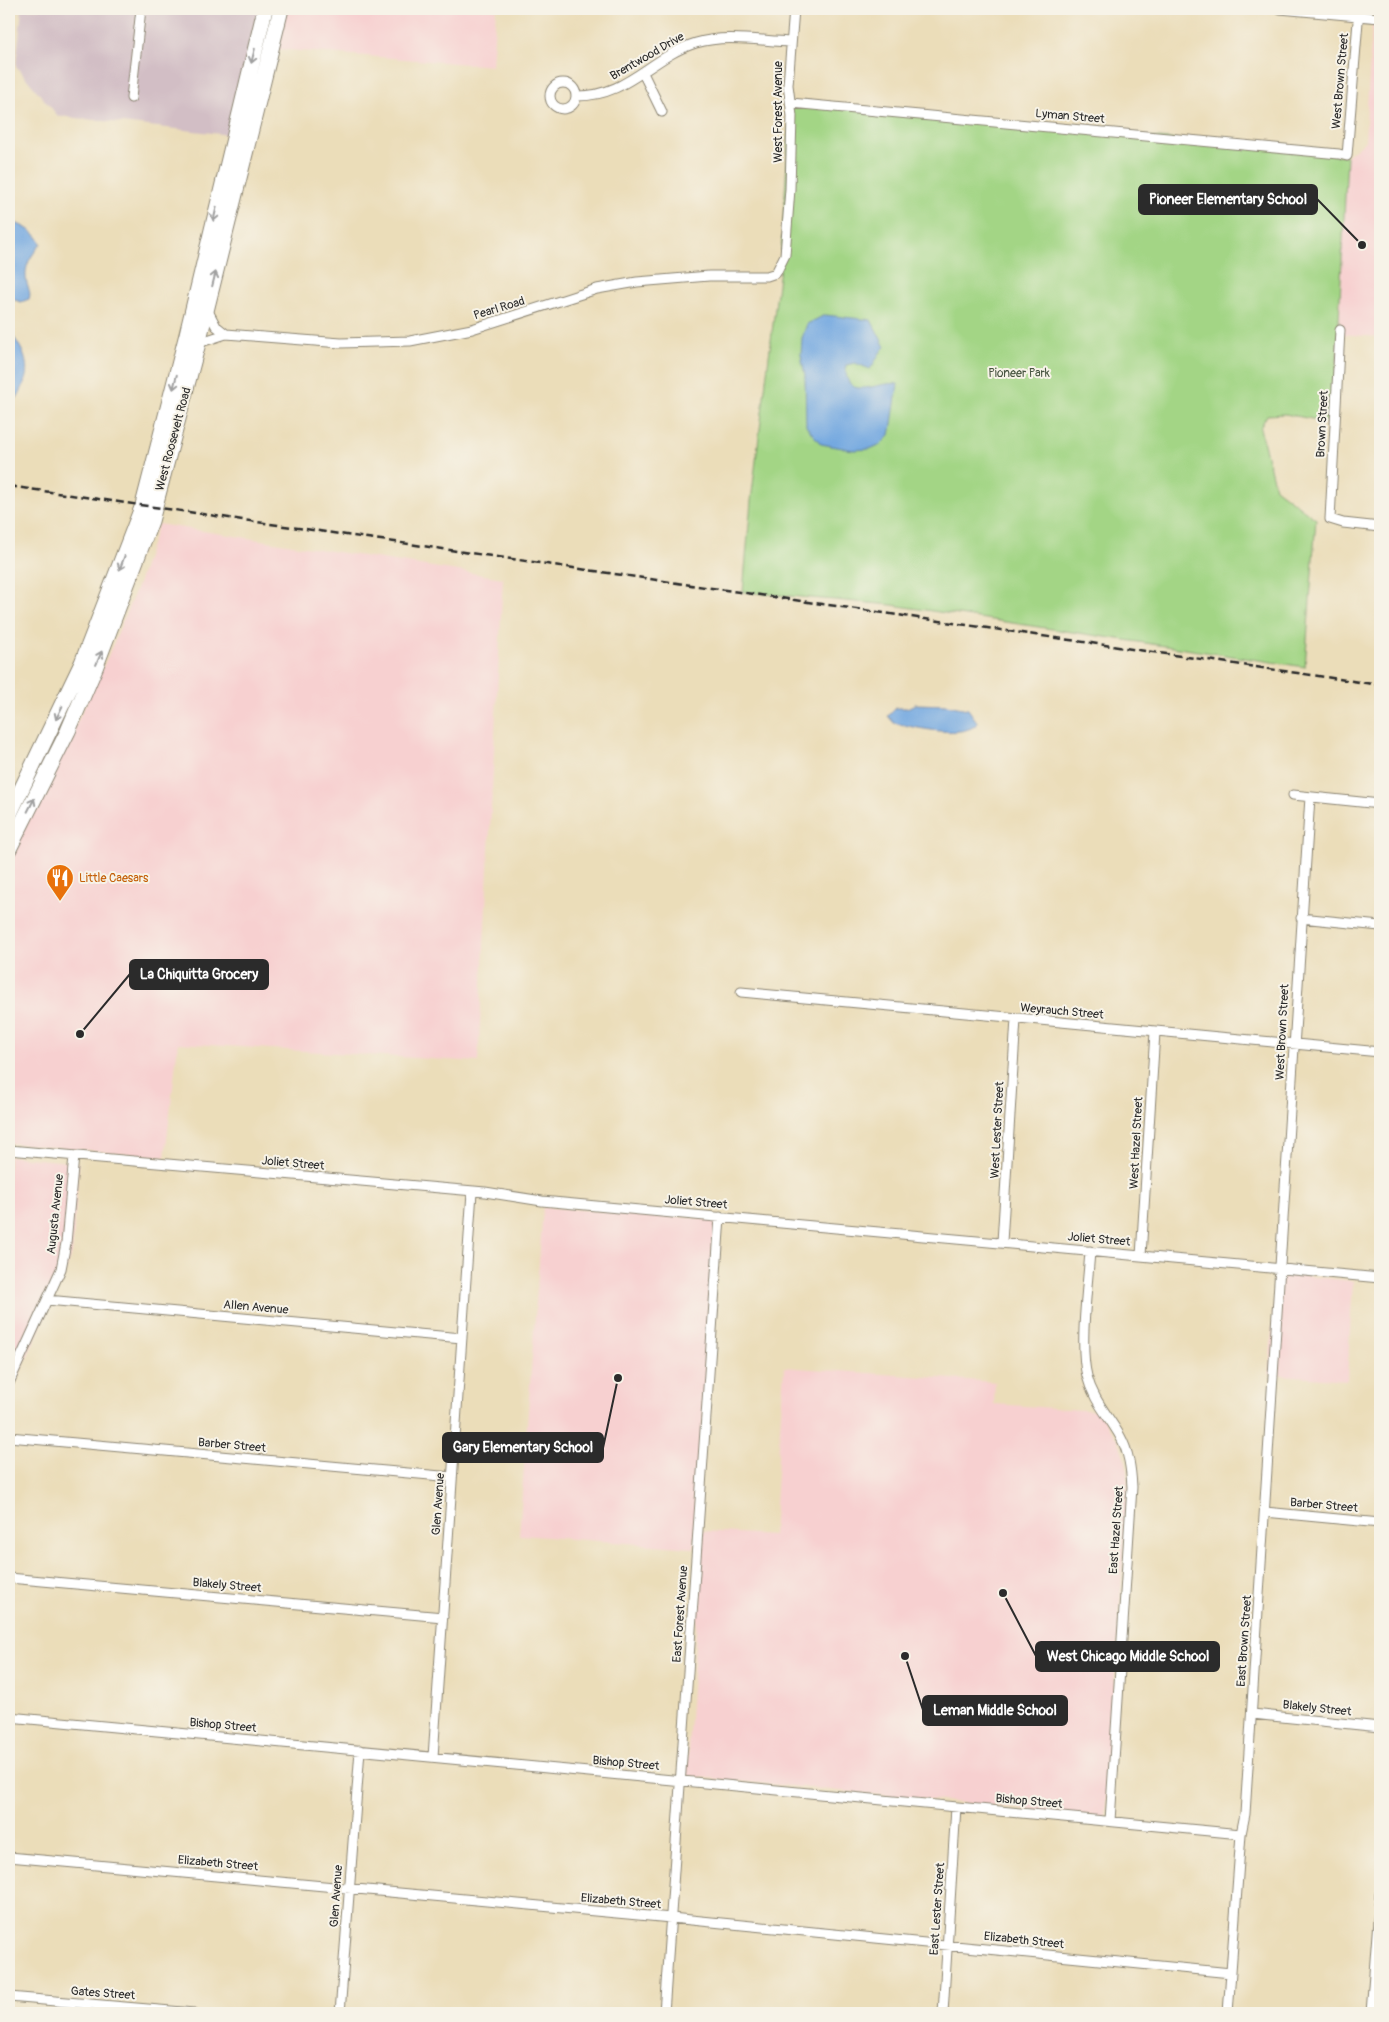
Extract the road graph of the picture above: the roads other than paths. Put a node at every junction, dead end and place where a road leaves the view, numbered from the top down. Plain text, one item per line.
1 (141, 9) edge
2 (265, 9) edge
3 (282, 9) edge
4 (794, 9) edge
5 (1280, 9) edge
6 (1359, 12) edge
7 (1380, 18) edge
8 (791, 42) junction
9 (643, 73) junction
10 (576, 96) dead end
11 (131, 98) dead end
12 (791, 103) junction
13 (662, 112) dead end
14 (1347, 156) joint
15 (776, 273) joint
16 (207, 308) junction
17 (1340, 330) dead end
18 (226, 334) junction
19 (198, 343) junction
20 (1380, 527) edge
21 (1293, 795) dead end
22 (1310, 797) junction
23 (1380, 804) edge
24 (9, 815) edge
25 (9, 849) edge
26 (1302, 918) junction
27 (1380, 926) edge
28 (740, 992) dead end
29 (1016, 1019) junction
30 (1155, 1032) junction
31 (1294, 1045) junction
32 (1380, 1052) edge
33 (9, 1150) edge
34 (74, 1156) junction
35 (472, 1192) junction
36 (720, 1217) junction
37 (1002, 1242) junction
38 (1090, 1251) junction
39 (1141, 1256) junction
40 (1280, 1269) junction
41 (1380, 1278) edge
42 (48, 1300) junction
43 (462, 1338) junction
44 (9, 1383) edge
45 (9, 1437) edge
46 (452, 1477) junction
47 (1265, 1512) junction
48 (1380, 1523) edge
49 (9, 1578) edge
50 (443, 1617) junction
51 (1252, 1714) junction
52 (9, 1717) edge
53 (1380, 1727) edge
54 (360, 1750) junction
55 (433, 1757) junction
56 (681, 1781) junction
57 (956, 1807) junction
58 (1110, 1821) junction
59 (1241, 1834) junction
60 (9, 1857) edge
61 (350, 1888) junction
62 (1380, 1894) edge
63 (671, 1918) junction
64 (947, 1945) junction
65 (1230, 1973) junction
66 (9, 1997) edge
67 (194, 2013) edge
68 (340, 2013) edge
69 (664, 2013) edge
70 (943, 2013) edge
71 (1228, 2013) edge
72 (1371, 2013) edge

1 - 11 street
2 -> 24 main road, West Roosevelt Road
16 -> 3 main road, West Roosevelt Road
4 - 8 street, West Forest Avenue
5 - 6 street
6 - 7 street
6 - 14 street, West Brown Street
8 - 9 street, Brentwood Drive
8 - 12 street, West Forest Avenue
9 - 10 street, Brentwood Drive
9 - 13 street
12 - 14 street, Lyman Street
12 - 15 street, West Forest Avenue
15 - 18 street, Pearl Road
16 - 18 street
16 - 19 main road, West Roosevelt Road
17 - 20 street, Brown Street
18 - 19 street, Pearl Road
25 -> 19 main road, West Roosevelt Road
21 - 22 street
22 - 23 street
22 - 26 street, West Brown Street
26 - 27 street
26 - 31 street, West Brown Street
28 - 29 street, Weyrauch Street
29 - 30 street, Weyrauch Street
29 - 37 street, West Lester Street
30 - 31 street, Weyrauch Street
30 - 39 street, West Hazel Street
31 - 32 street, Weyrauch Street
31 - 40 street, West Brown Street
33 - 34 street, Joliet Street
34 - 35 street, Joliet Street
34 - 42 street, Augusta Avenue
35 - 36 street, Joliet Street
35 - 43 street, Glen Avenue
36 - 37 street, Joliet Street
36 - 56 street, East Forest Avenue
37 - 38 street, Joliet Street
38 - 39 street, Joliet Street
38 - 58 street, East Hazel Street
39 - 40 street, Joliet Street
40 - 41 street, Joliet Street
40 - 47 street, East Brown Street
42 - 43 street, Allen Avenue
42 - 44 street, Augusta Avenue
43 - 46 street, Glen Avenue
45 - 46 street, Barber Street
46 - 50 street, Glen Avenue
47 - 48 street, Barber Street
47 - 51 street, East Brown Street
49 - 50 street, Blakely Street
50 - 55 street, Glen Avenue
51 - 53 street, Blakely Street
51 - 59 street, East Brown Street
52 - 54 street, Bishop Street
54 - 55 street, Bishop Street
54 - 61 street, Glen Avenue
55 - 56 street, Bishop Street
56 - 57 street, Bishop Street
56 - 63 street, East Forest Avenue
57 - 58 street, Bishop Street
57 - 64 street, East Lester Street
58 - 59 street, Bishop Street
59 - 65 street, East Brown Street
60 - 61 street, Elizabeth Street
61 - 63 street, Elizabeth Street
61 - 68 street, Glen Avenue
62 - 72 street
63 - 64 street, Elizabeth Street
63 - 69 street, East Forest Avenue
64 - 65 street, Elizabeth Street
64 - 70 street, East Lester Street
65 - 71 street, East Brown Street
66 - 67 street, Gates Street

